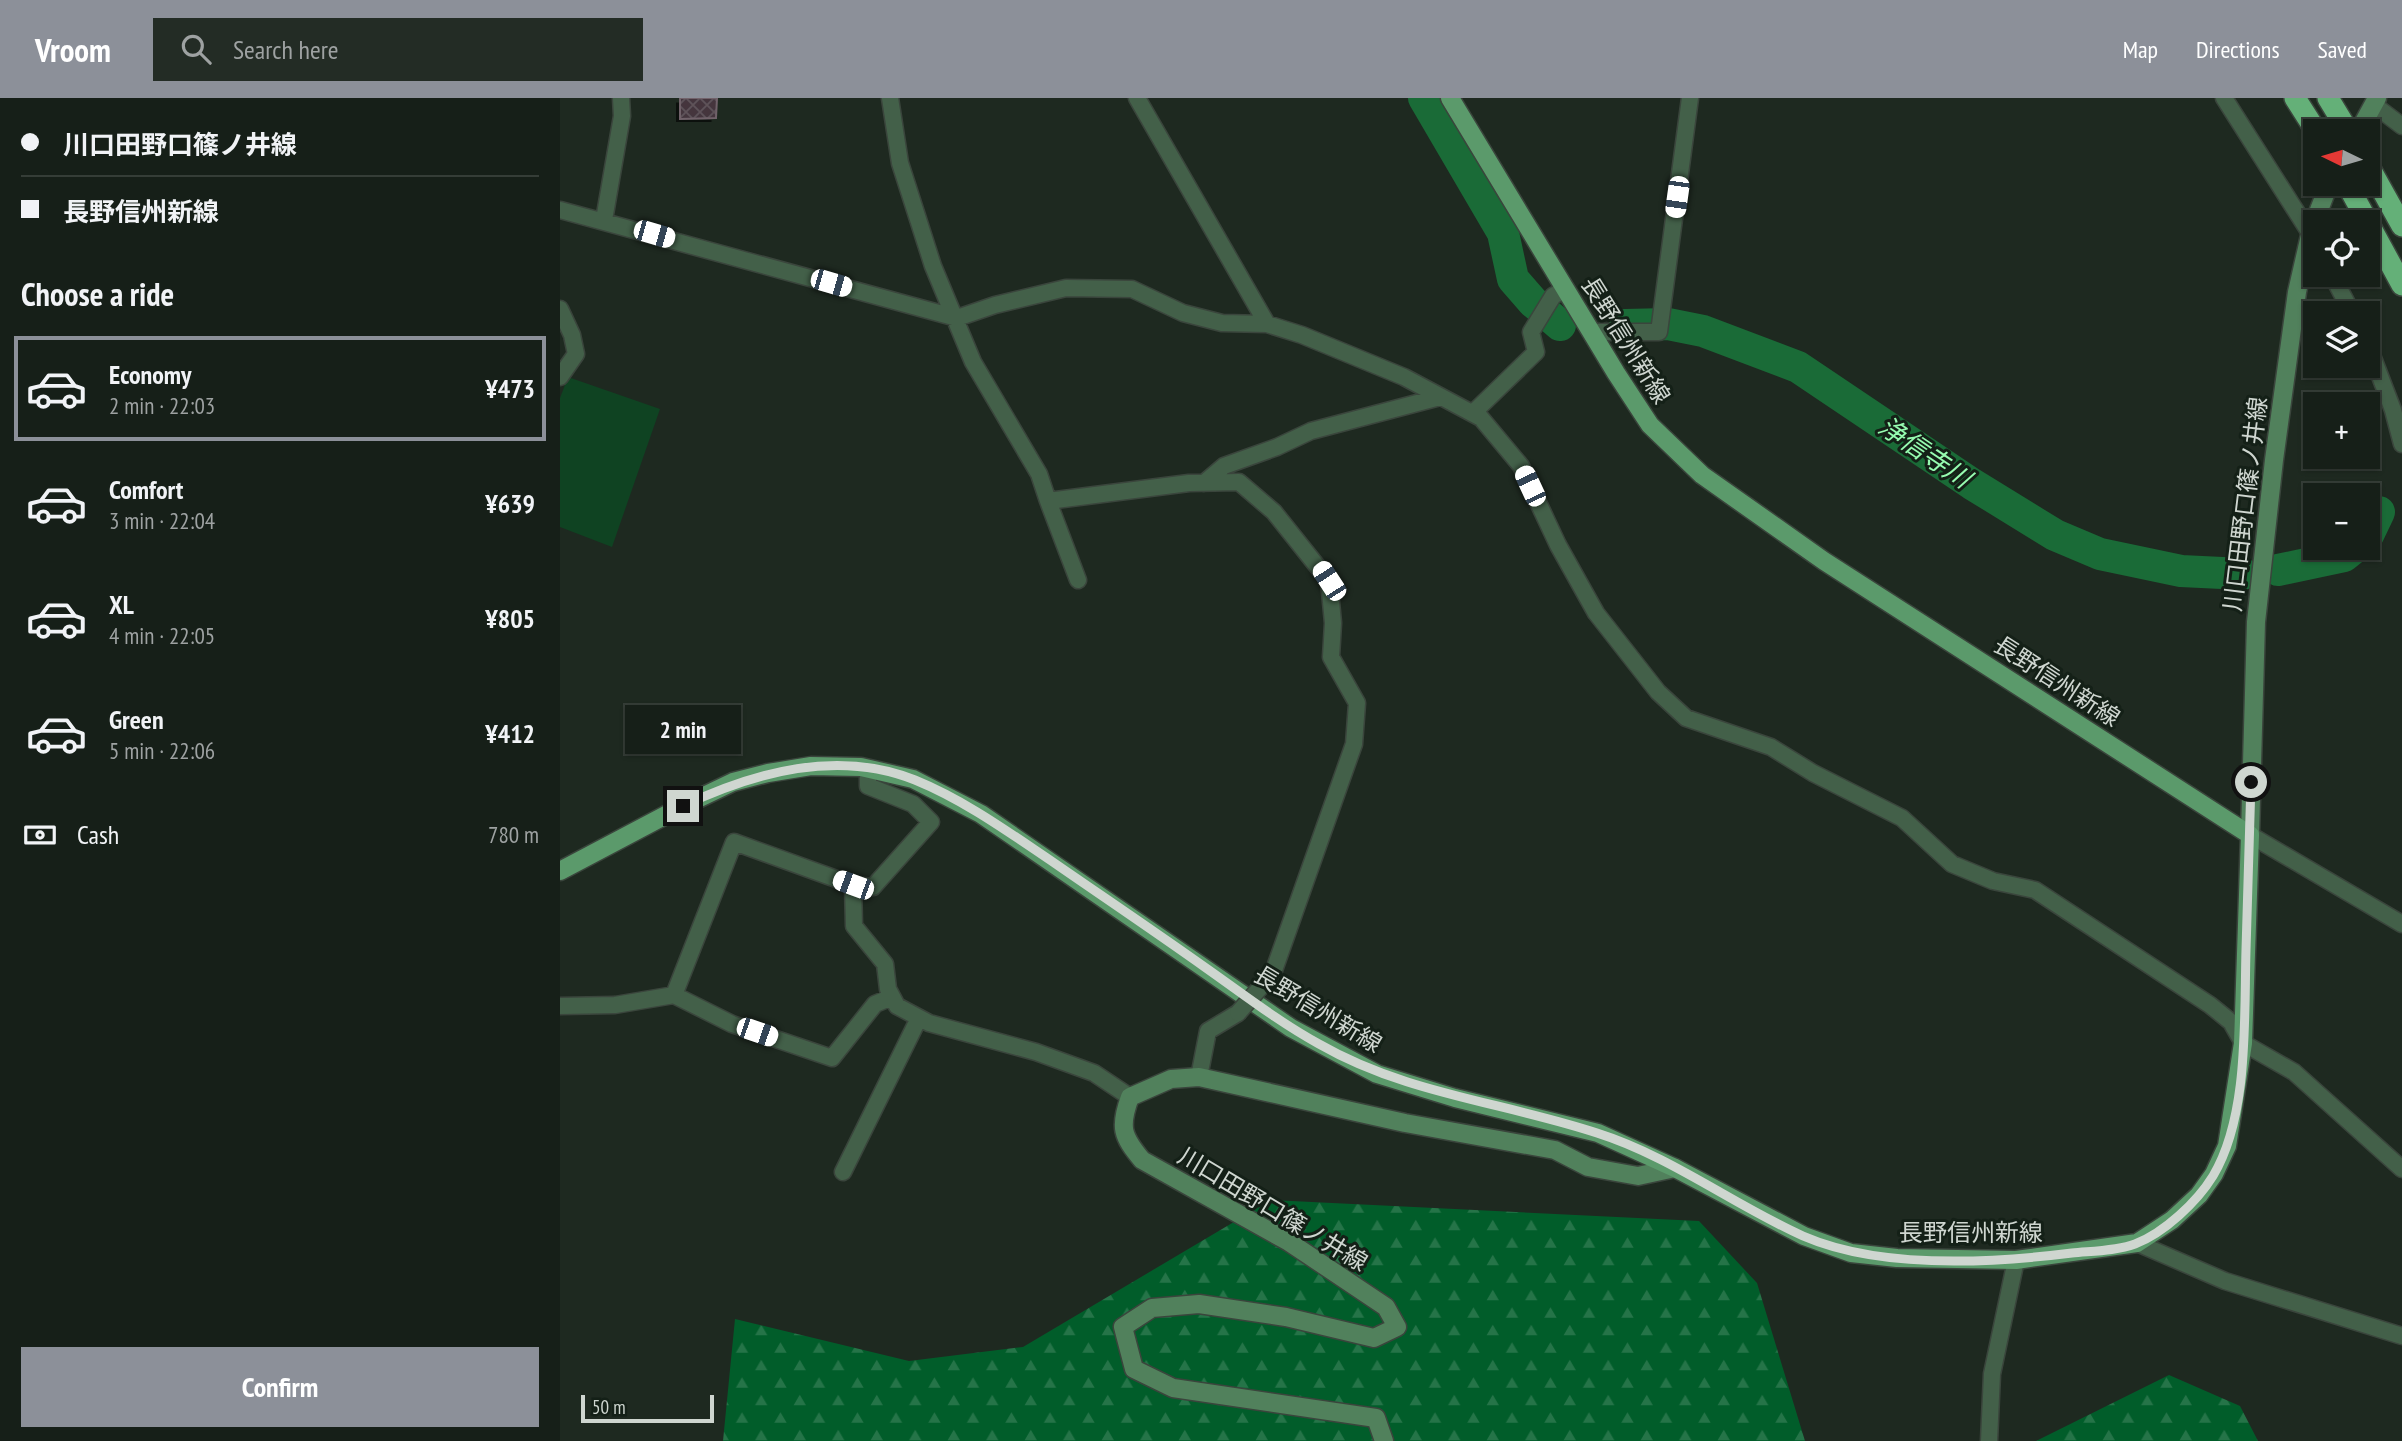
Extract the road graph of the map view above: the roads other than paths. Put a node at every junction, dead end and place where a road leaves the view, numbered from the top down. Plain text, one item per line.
1 (621, 98) edge
2 (890, 98) edge
3 (1138, 98) edge
4 (1450, 98) edge
5 (1690, 98) edge
6 (2224, 98) edge
7 (2295, 98) edge
8 (2328, 98) edge
9 (2376, 101) edge
10 (2308, 119) edge
11 (2341, 119) edge
12 (2366, 119) edge
13 (2402, 126) edge
14 (2380, 186) edge
15 (2354, 196) edge
16 (560, 211) edge
17 (604, 220) junction
18 (2303, 220) edge
19 (2402, 226) edge
20 (2303, 271) edge
21 (2402, 285) edge
22 (1559, 293) junction
23 (560, 309) edge
24 (957, 318) junction
25 (1267, 324) junction
26 (1591, 332) junction
27 (2380, 376) edge
28 (560, 377) edge
29 (1440, 397) junction
30 (1473, 413) junction
31 (2402, 444) edge
32 (1203, 483) junction
33 (1048, 501) junction
34 (1078, 580) dead end
35 (868, 769) junction
36 (2250, 835) junction
37 (560, 871) edge
38 (853, 885) junction
39 (2402, 924) edge
40 (674, 995) junction
41 (892, 997) junction
42 (560, 1006) edge
43 (919, 1018) junction
44 (2243, 1043) junction
45 (1199, 1077) junction
46 (1130, 1097) junction
47 (1675, 1168) junction
48 (2402, 1169) edge
49 (843, 1172) dead end
50 (2137, 1243) junction
51 (2016, 1261) junction
52 (2402, 1335) edge
53 (1384, 1441) edge
54 (1989, 1441) edge

1 - 17 street
2 - 24 street
3 - 25 street
4 - 22 main road, 長野信州新線
5 - 26 street
6 - 18 street
7 - 10 highway
8 - 11 highway
9 - 12 main road
9 - 13 street
14 - 19 highway
15 - 21 highway
16 - 17 street
17 - 24 street
20 - 36 main road, 川口田野口篠ノ井線
22 - 26 main road, 長野信州新線
22 - 30 street
23 - 28 street
24 - 25 street
24 - 33 street
25 - 29 street
26 - 36 main road, 長野信州新線
27 - 31 street
29 - 30 street
29 - 32 street
30 - 44 street
32 - 33 street
32 - 45 street, bridge
33 - 34 street
35 - 37 main road, 長野信州新線
35 - 38 street
35 - 47 main road, 長野信州新線
36 - 39 street
36 - 44 main road, 長野信州新線
38 - 40 street
38 - 41 street
40 - 41 street
40 - 42 street
41 - 43 street
43 - 46 street
43 - 49 street
44 - 48 street
44 - 50 main road, 長野信州新線
45 - 46 main road
45 - 47 main road
46 - 53 main road, 川口田野口篠ノ井線
47 - 51 main road, 長野信州新線
50 - 51 main road, 長野信州新線
50 - 52 street
51 - 54 street

